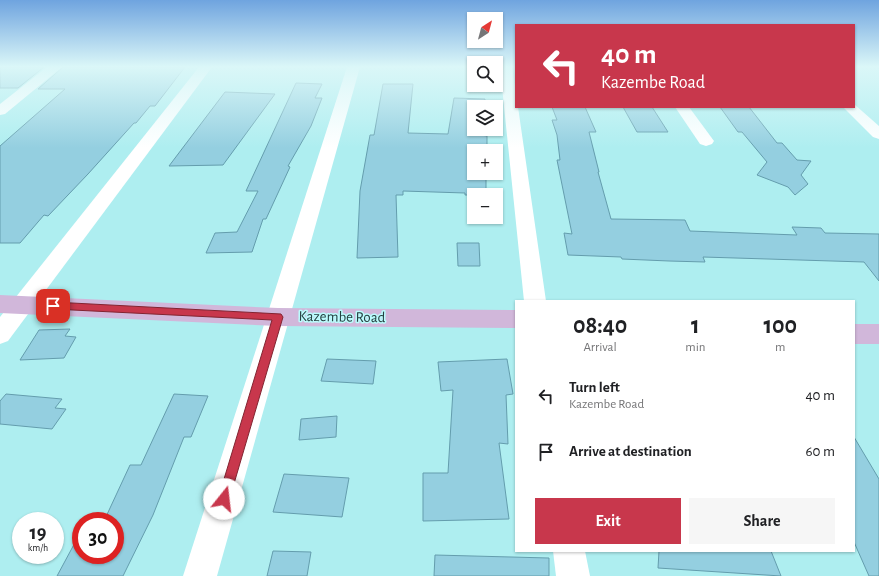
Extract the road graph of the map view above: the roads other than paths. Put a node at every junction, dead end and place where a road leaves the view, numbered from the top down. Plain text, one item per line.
1 (22, 94) edge
2 (185, 94) edge
3 (345, 94) edge
4 (509, 94) edge
5 (683, 108) edge
6 (851, 108) edge
7 (0, 111) edge
8 (879, 134) edge
9 (706, 141) dead end
10 (535, 300) edge
11 (0, 304) edge
12 (24, 304) junction
13 (278, 317) junction
14 (515, 319) edge
15 (0, 334) edge
16 (569, 552) edge
17 (200, 576) edge
18 (573, 576) edge

1 - 7 street
2 - 12 street
3 - 13 street
4 - 10 street
5 - 9 street
6 - 8 street
11 - 12 main road, Kazembe Road
12 - 13 main road, Kazembe Road
12 - 15 street
13 - 14 main road, Kazembe Road
13 - 17 street
16 - 18 street

